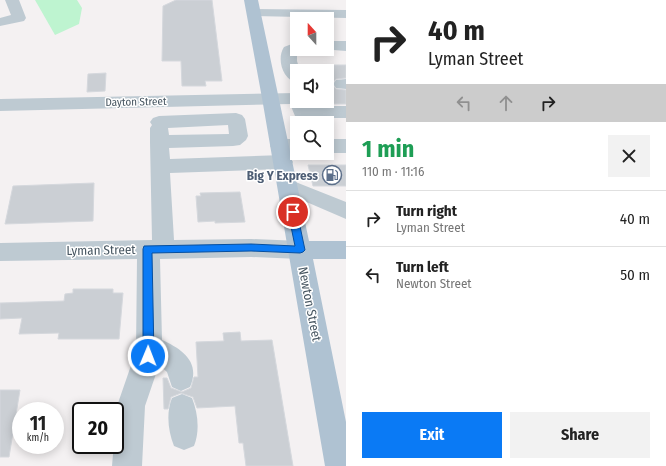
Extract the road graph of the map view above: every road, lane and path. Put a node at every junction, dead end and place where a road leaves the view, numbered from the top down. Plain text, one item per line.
1 (12, 0) edge
2 (254, 11) edge
3 (346, 14) edge
4 (290, 19) edge
5 (0, 22) edge
6 (334, 22) edge
7 (346, 22) edge
8 (334, 46) edge
9 (346, 46) edge
10 (290, 50) edge
11 (291, 64) edge
12 (271, 98) junction
13 (290, 98) edge
14 (158, 101) junction
15 (0, 105) edge
16 (300, 108) edge
17 (346, 112) edge
18 (158, 122) junction
19 (159, 142) junction
20 (334, 146) edge
21 (346, 146) edge
22 (287, 151) edge
23 (160, 166) junction
24 (288, 186) junction
25 (346, 211) edge
26 (155, 249) junction
27 (300, 250) junction
28 (346, 250) edge
29 (0, 252) edge
30 (149, 347) junction
31 (181, 378) dead end
32 (182, 408) dead end
33 (184, 436) dead end
34 (127, 466) edge
35 (340, 466) edge

1 - 5 street
2 - 3 street
2 - 4 street
2 - 12 main road, Newton Street
6 - 7 street
8 - 9 street
10 - 11 street
12 - 13 street, Dayton Street
12 - 14 street, Dayton Street
12 - 22 main road, Newton Street
14 - 15 street, Dayton Street
14 - 18 street
16 - 17 street
18 - 19 street
18 - 19 street
19 - 23 street
20 - 21 street
22 - 23 street
22 - 24 main road, Newton Street
23 - 26 street
24 - 25 street
24 - 27 main road, Newton Street
26 - 27 street, Lyman Street
26 - 29 street, Lyman Street
26 - 30 street
27 - 28 main road, Lyman Street
27 - 35 main road, Newton Street
30 - 31 street
30 - 34 street
32 - 33 street

